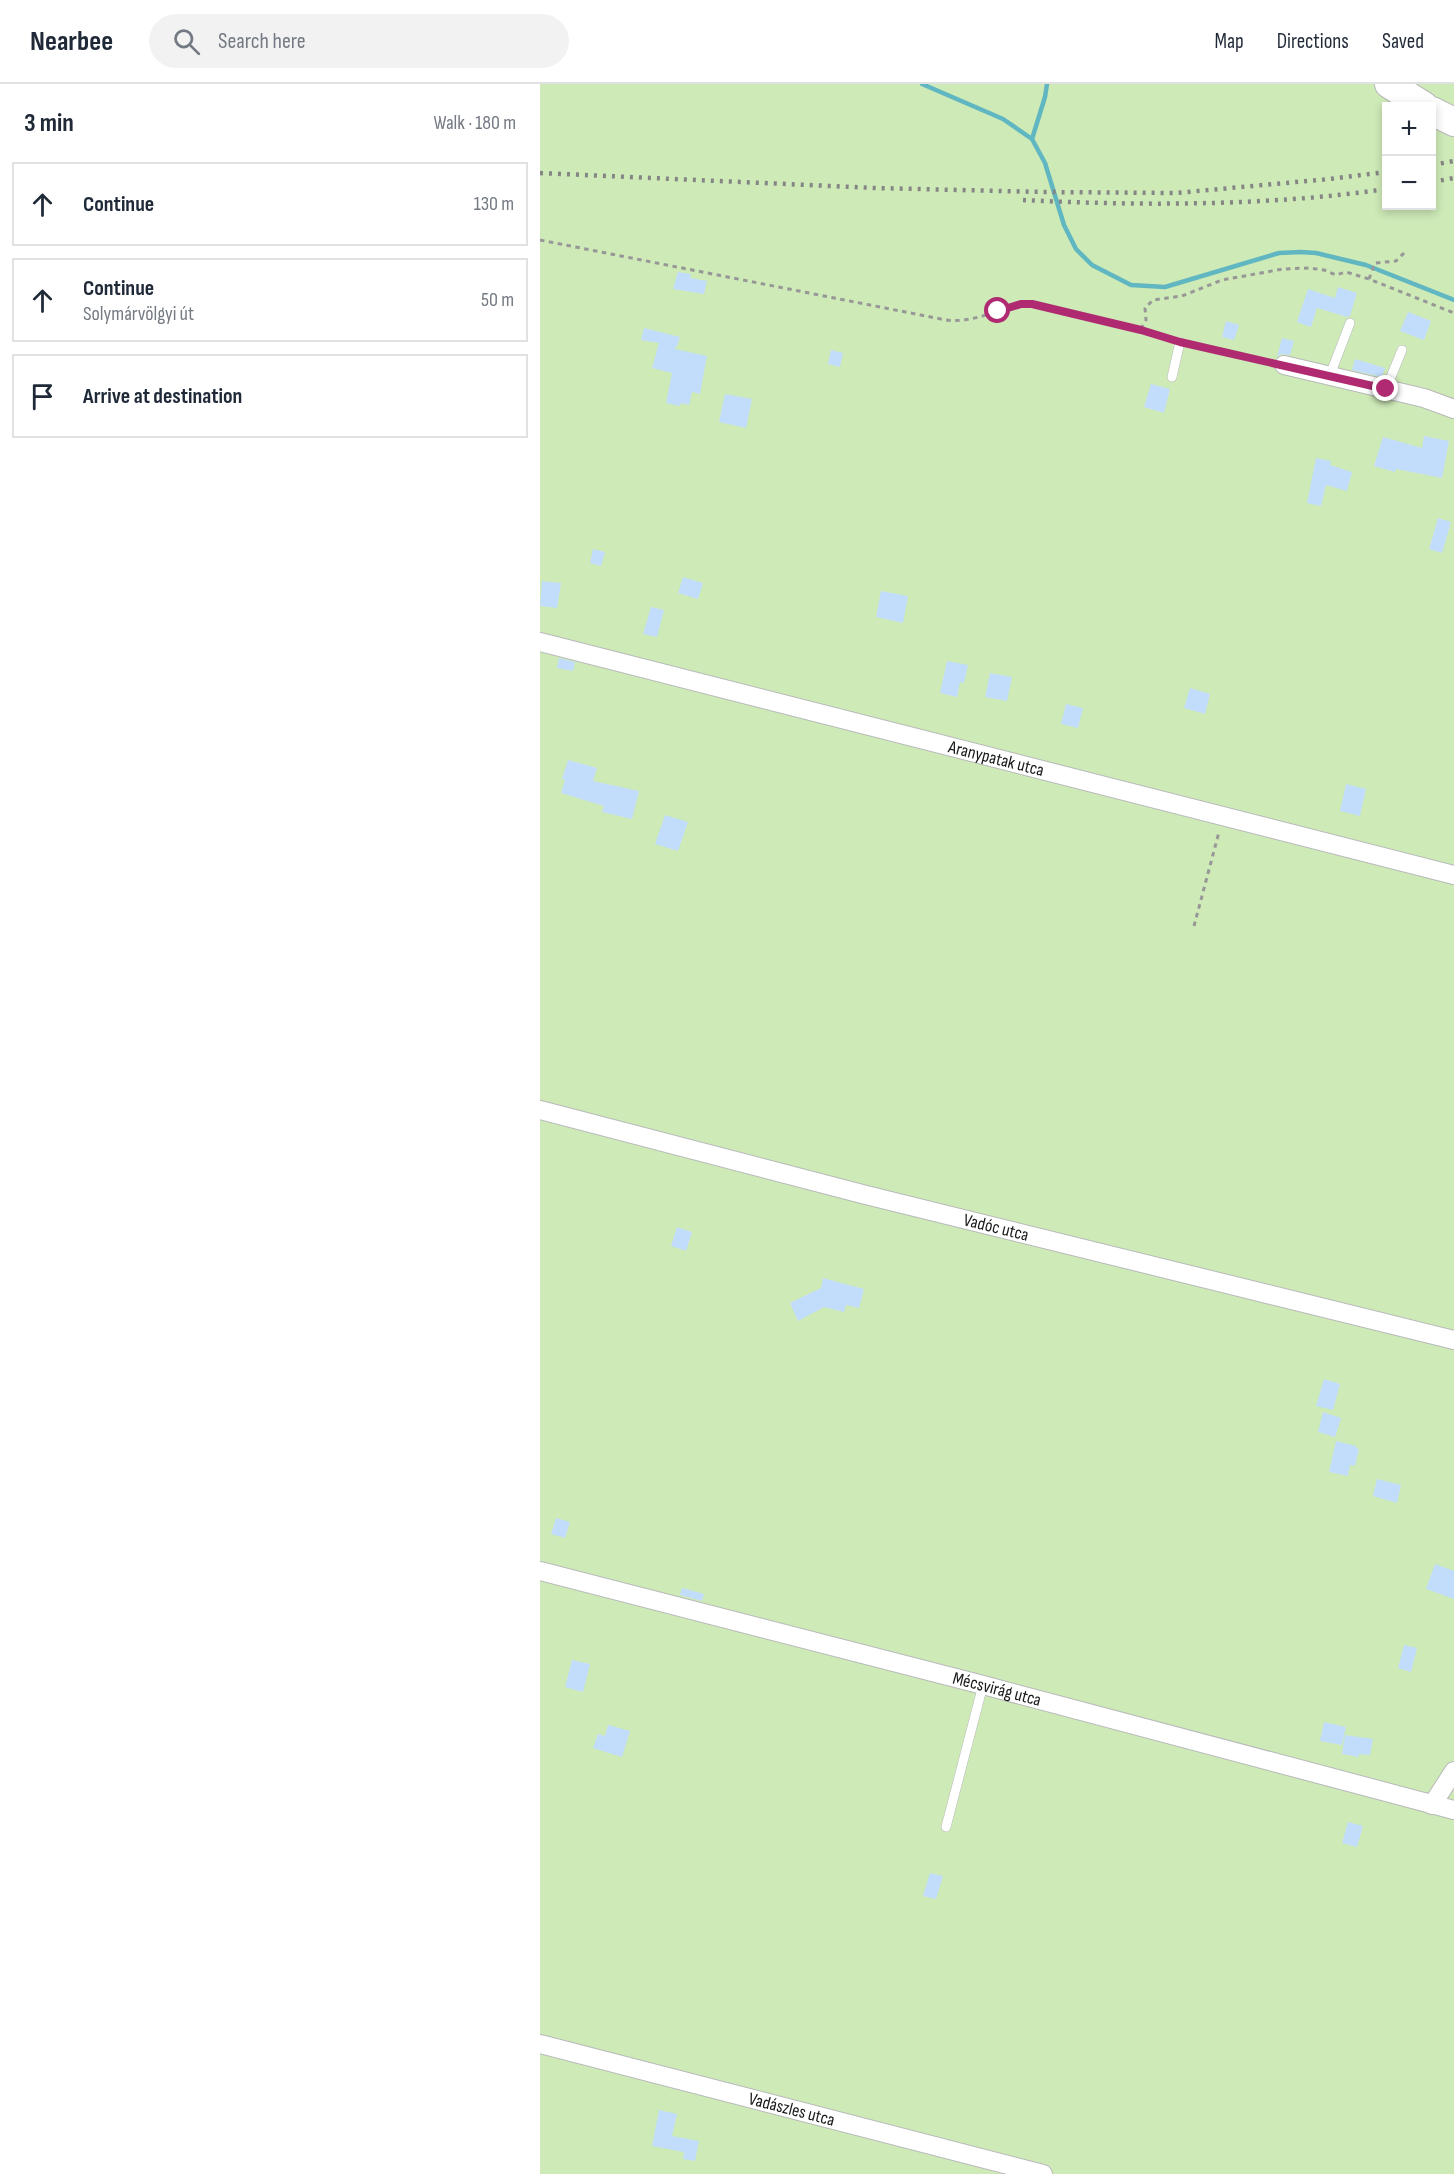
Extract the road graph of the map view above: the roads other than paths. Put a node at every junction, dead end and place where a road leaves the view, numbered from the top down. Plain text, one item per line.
1 (1389, 84) edge
2 (1418, 102) edge
3 (1436, 113) edge
4 (1454, 122) edge
5 (1350, 323) dead end
6 (1180, 342) road end
7 (1402, 350) dead end
8 (1284, 365) road end
9 (1330, 375) junction
10 (1172, 377) dead end
11 (1386, 389) junction
12 (1454, 409) edge
13 (540, 642) edge
14 (1454, 875) edge
15 (540, 1110) edge
16 (1454, 1340) edge
17 (540, 1571) edge
18 (983, 1685) junction
19 (1454, 1771) edge
20 (1432, 1804) junction
21 (1454, 1810) edge
22 (946, 1827) dead end
23 (540, 2044) edge
24 (1043, 2174) edge

1 - 2 main road
3 - 4 main road
5 - 9 lane
6 - 10 lane
7 - 11 lane
8 - 9 street
9 - 11 street
11 - 12 street
13 - 14 street, Aranypatak utca
15 - 16 street, Vadóc utca
17 - 18 street, Mécsvirág utca
18 - 20 street, Mécsvirág utca
18 - 22 lane
19 - 20 street
20 - 21 street, Mécsvirág utca
23 - 24 street, Vadászles utca

